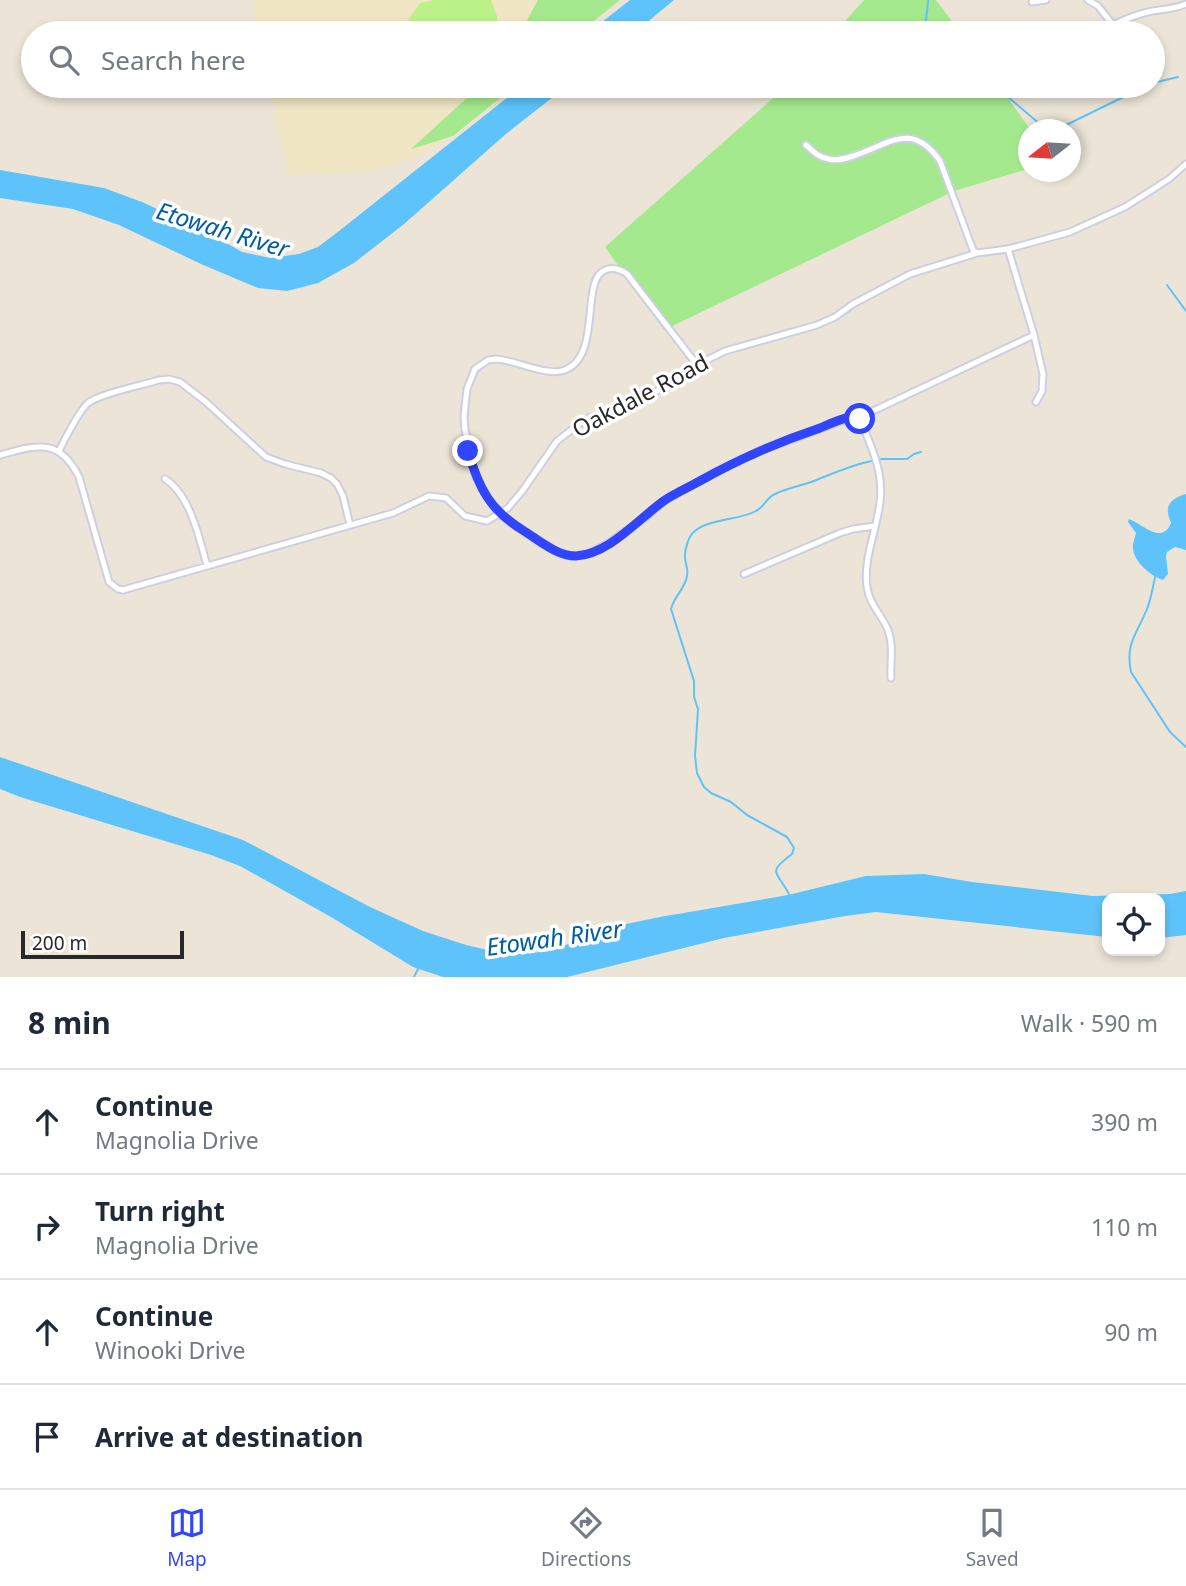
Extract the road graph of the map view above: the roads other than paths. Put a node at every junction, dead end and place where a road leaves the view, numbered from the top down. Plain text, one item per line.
1 (1046, 0) edge
2 (1088, 0) edge
3 (1032, 2) edge
4 (1186, 4) edge
5 (1110, 21) edge
6 (1121, 21) edge
7 (806, 145) dead end
8 (1186, 164) edge
9 (1008, 248) junction
10 (977, 253) junction
11 (1034, 335) junction
12 (698, 365) junction
13 (1036, 402) dead end
14 (229, 411) dead end
15 (221, 416) junction
16 (860, 419) junction
17 (59, 451) junction
18 (0, 455) edge
19 (164, 479) dead end
20 (499, 514) junction
21 (350, 525) junction
22 (875, 526) junction
23 (207, 566) junction
24 (744, 574) dead end
25 (891, 678) dead end

1 - 3 street
2 - 5 street
4 - 6 street
7 - 10 street
8 - 9 street, Oakdale Road
9 - 10 street, Oakdale Road
9 - 11 street
10 - 12 street, Oakdale Road
11 - 13 street
11 - 16 street
12 - 20 street, Oakdale Road
12 - 20 street
14 - 15 street
15 - 17 street
15 - 21 street
16 - 20 street
16 - 22 street
17 - 18 street
17 - 23 street
19 - 23 street
20 - 21 street
21 - 23 street
22 - 24 street
22 - 25 street

